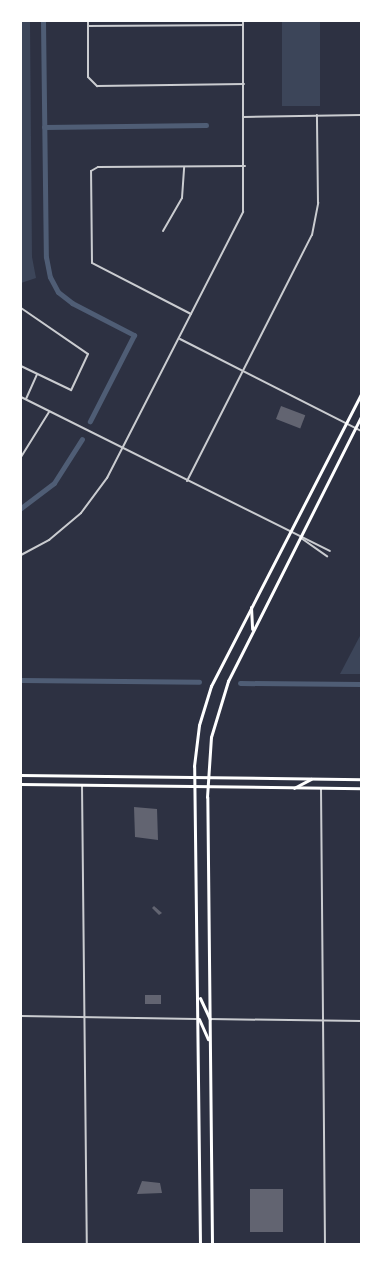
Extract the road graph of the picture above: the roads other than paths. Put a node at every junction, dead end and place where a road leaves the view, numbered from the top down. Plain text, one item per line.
1 (88, 21) edge
2 (243, 21) edge
3 (243, 25) junction
4 (88, 26) junction
5 (244, 84) junction
6 (317, 115) junction
7 (361, 115) edge
8 (244, 117) junction
9 (245, 166) junction
10 (184, 167) junction
11 (163, 231) dead end
12 (21, 308) edge
13 (191, 314) junction
14 (179, 338) junction
15 (21, 366) edge
16 (245, 371) junction
17 (37, 374) junction
18 (361, 394) edge
19 (21, 397) edge
20 (26, 399) junction
21 (49, 411) junction
22 (361, 417) edge
23 (346, 423) junction
24 (355, 428) junction
25 (361, 431) edge
26 (123, 448) junction
27 (21, 456) edge
28 (187, 481) junction
29 (290, 533) junction
30 (300, 536) junction
31 (330, 551) dead end
32 (21, 555) edge
33 (327, 556) dead end
34 (251, 607) junction
35 (21, 610) edge
36 (22, 621) edge
37 (252, 632) junction
38 (21, 775) edge
39 (195, 776) junction
40 (208, 777) junction
41 (312, 778) junction
42 (361, 779) edge
43 (21, 784) edge
44 (82, 785) junction
45 (195, 787) junction
46 (207, 787) junction
47 (294, 788) junction
48 (321, 788) junction
49 (361, 788) edge
50 (198, 993) junction
51 (21, 1016) edge
52 (84, 1017) junction
53 (199, 1019) junction
54 (210, 1019) junction
55 (322, 1021) junction
56 (361, 1021) edge
57 (210, 1049) junction
58 (87, 1244) edge
59 (200, 1244) edge
60 (212, 1244) edge
61 (325, 1244) edge

1 - 4 street
2 - 3 street
3 - 4 street
3 - 5 street
4 - 5 street
5 - 8 street
6 - 7 street
6 - 8 street
6 - 16 street
8 - 9 street
9 - 10 street
9 - 13 street
10 - 11 street
10 - 13 street
12 - 17 street
13 - 14 street
14 - 16 street
14 - 26 street
15 - 17 street
16 - 23 street
16 - 28 street
17 - 20 street
18 - 23 main road
19 - 20 street
20 - 21 street
21 - 26 street
21 - 27 street
22 - 24 main road
23 - 24 street
23 - 29 main road
24 - 25 street
24 - 30 main road
26 - 28 street
26 - 32 street
28 - 29 street
29 - 30 street
29 - 34 main road
30 - 31 street
30 - 33 street
30 - 37 main road
34 - 37 main road
34 - 39 main road
35 - 36 street
37 - 40 main road
38 - 39 main road
39 - 40 main road
39 - 45 main road
40 - 41 main road
40 - 46 main road
41 - 42 main road
41 - 47 main road
43 - 44 main road
44 - 45 main road
44 - 52 street
45 - 46 main road
45 - 50 main road
46 - 47 main road
46 - 54 main road
47 - 48 main road
48 - 49 main road
48 - 55 street
50 - 53 main road
50 - 54 main road
51 - 52 street
52 - 53 street
52 - 58 street
53 - 57 main road
53 - 59 main road
54 - 55 street
54 - 57 main road
55 - 56 street
55 - 61 street
57 - 60 main road

